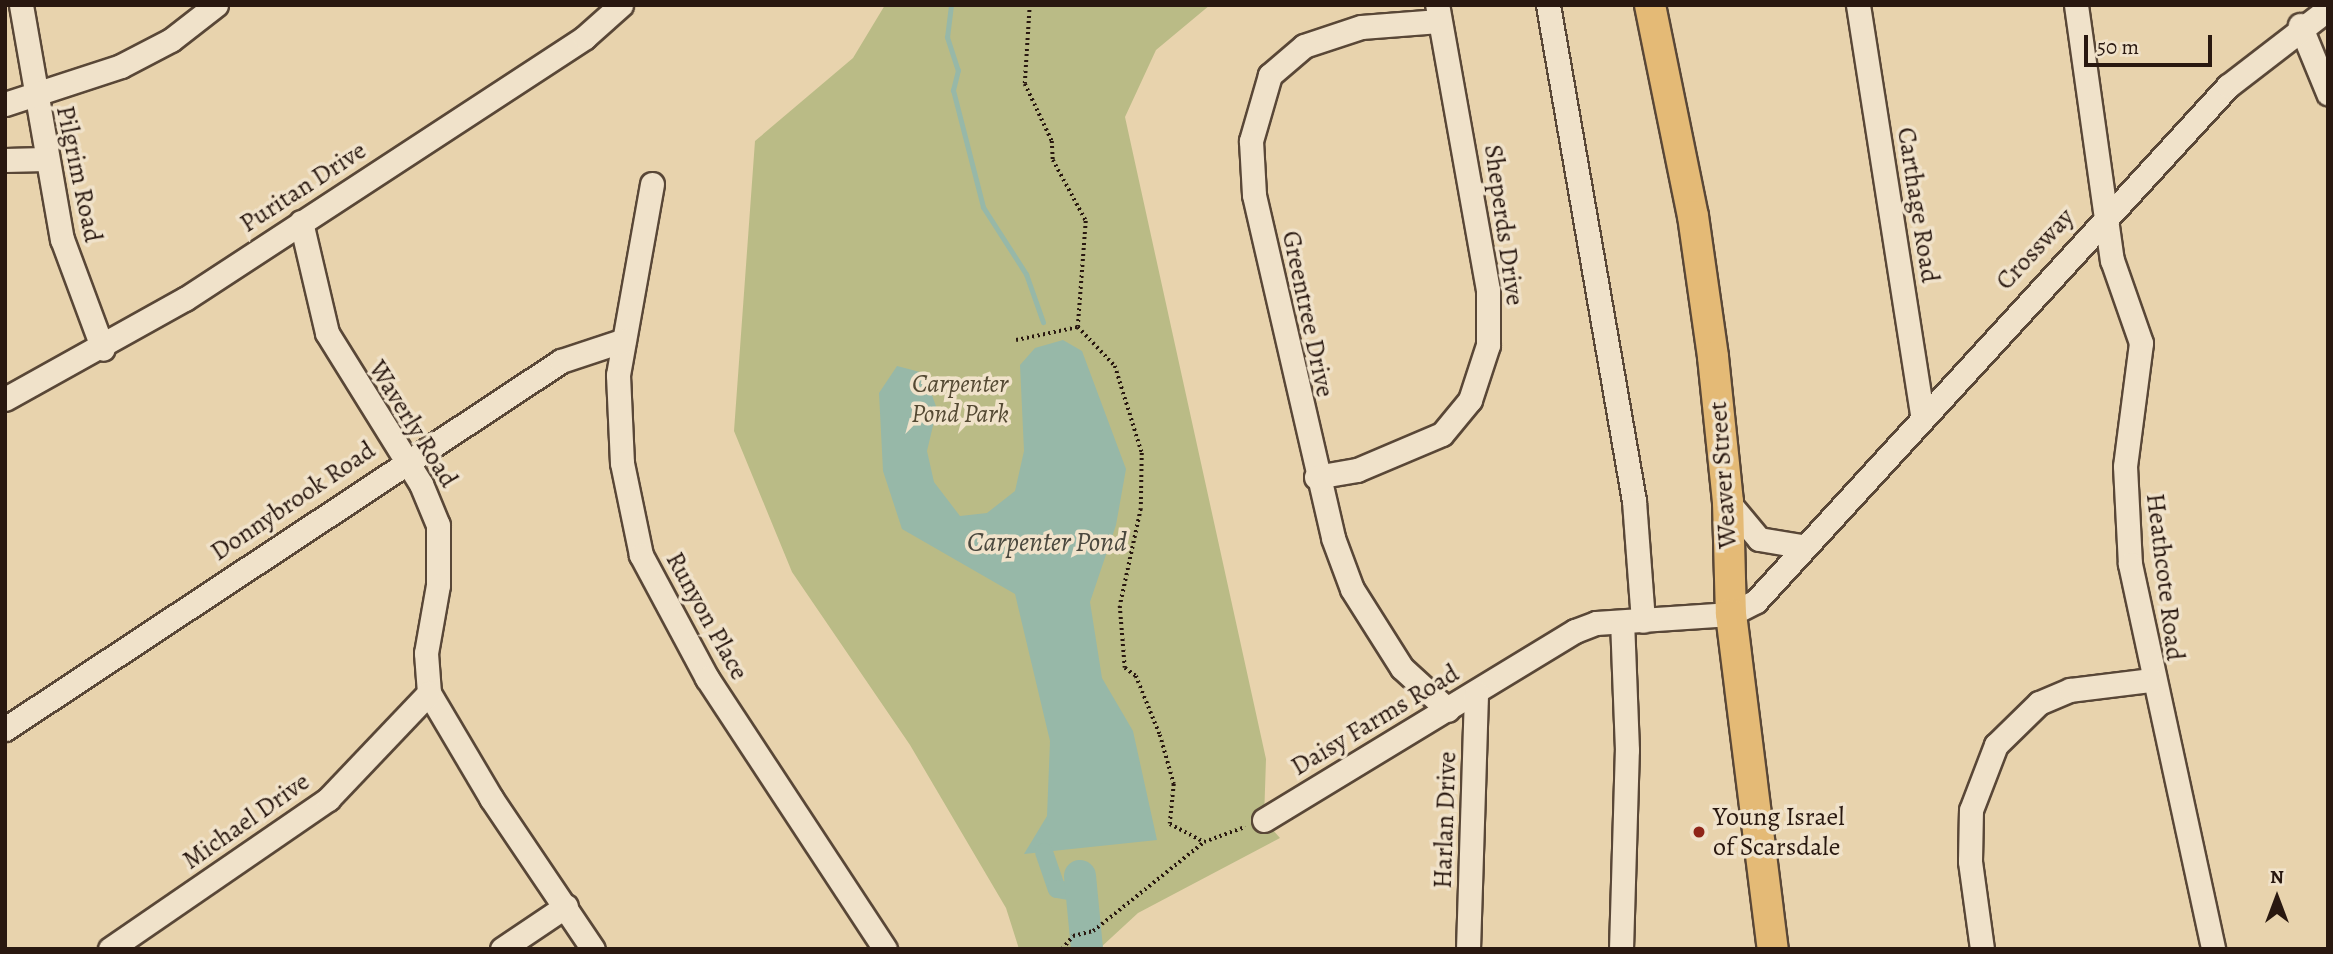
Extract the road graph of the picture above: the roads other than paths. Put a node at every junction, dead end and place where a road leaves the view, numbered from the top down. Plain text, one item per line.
1 (21, 5) edge
2 (216, 5) edge
3 (1548, 5) edge
4 (1650, 5) edge
5 (1858, 5) edge
6 (2076, 5) edge
7 (608, 9) edge
8 (2328, 9) edge
9 (1438, 13) edge
10 (2300, 25) junction
11 (2328, 93) edge
12 (34, 95) junction
13 (5, 104) edge
14 (45, 159) junction
15 (5, 160) edge
16 (652, 184) dead end
17 (2106, 214) junction
18 (301, 222) junction
19 (624, 340) junction
20 (103, 349) junction
21 (5, 399) edge
22 (1922, 413) junction
23 (405, 459) junction
24 (1316, 477) junction
25 (1728, 502) junction
26 (1801, 546) junction
27 (1731, 614) junction
28 (1632, 622) junction
29 (2150, 680) junction
30 (1476, 692) junction
31 (429, 693) junction
32 (1448, 710) junction
33 (5, 729) edge
34 (1264, 820) road end
35 (566, 906) junction
36 (110, 949) edge
37 (502, 949) edge
38 (593, 949) edge
39 (885, 949) edge
40 (1468, 949) edge
41 (1621, 949) edge
42 (1773, 949) edge
43 (1982, 949) edge
44 (2213, 949) edge

1 - 12 street, Pilgrim Road
2 - 12 street
3 - 28 street
4 - 25 main road, Weaver Street
5 - 22 street, Carthage Road
6 - 17 street, Heathcote Road
7 - 18 street, Puritan Drive
8 - 10 street, Crossway
9 - 24 street, Sheperds Drive
9 - 24 street, Greentree Drive
10 - 11 street
10 - 17 street, Crossway
12 - 13 street
12 - 14 street, Pilgrim Road
14 - 15 street
14 - 20 street, Pilgrim Road
16 - 19 street, Runyon Place
17 - 22 street, Crossway
17 - 29 street, Heathcote Road
18 - 20 street, Puritan Drive
18 - 23 street, Waverly Road
19 - 23 street, Donnybrook Road
19 - 39 street, Runyon Place
20 - 21 street, Puritan Drive
22 - 26 street, Crossway
23 - 31 street, Waverly Road
23 - 33 street, Donnybrook Road
24 - 32 street, Greentree Drive
25 - 26 street
25 - 27 main road, Weaver Street
26 - 27 street, Crossway
27 - 28 street, Daisy Farms Road
27 - 42 main road, Weaver Street
28 - 30 street, Daisy Farms Road
28 - 41 street
29 - 43 street
29 - 44 street, Heathcote Road
30 - 32 street, Daisy Farms Road
30 - 40 street, Harlan Drive
31 - 35 street, Waverly Road
31 - 36 street, Michael Drive
32 - 34 street, Daisy Farms Road
35 - 37 street
35 - 38 street, Waverly Road

